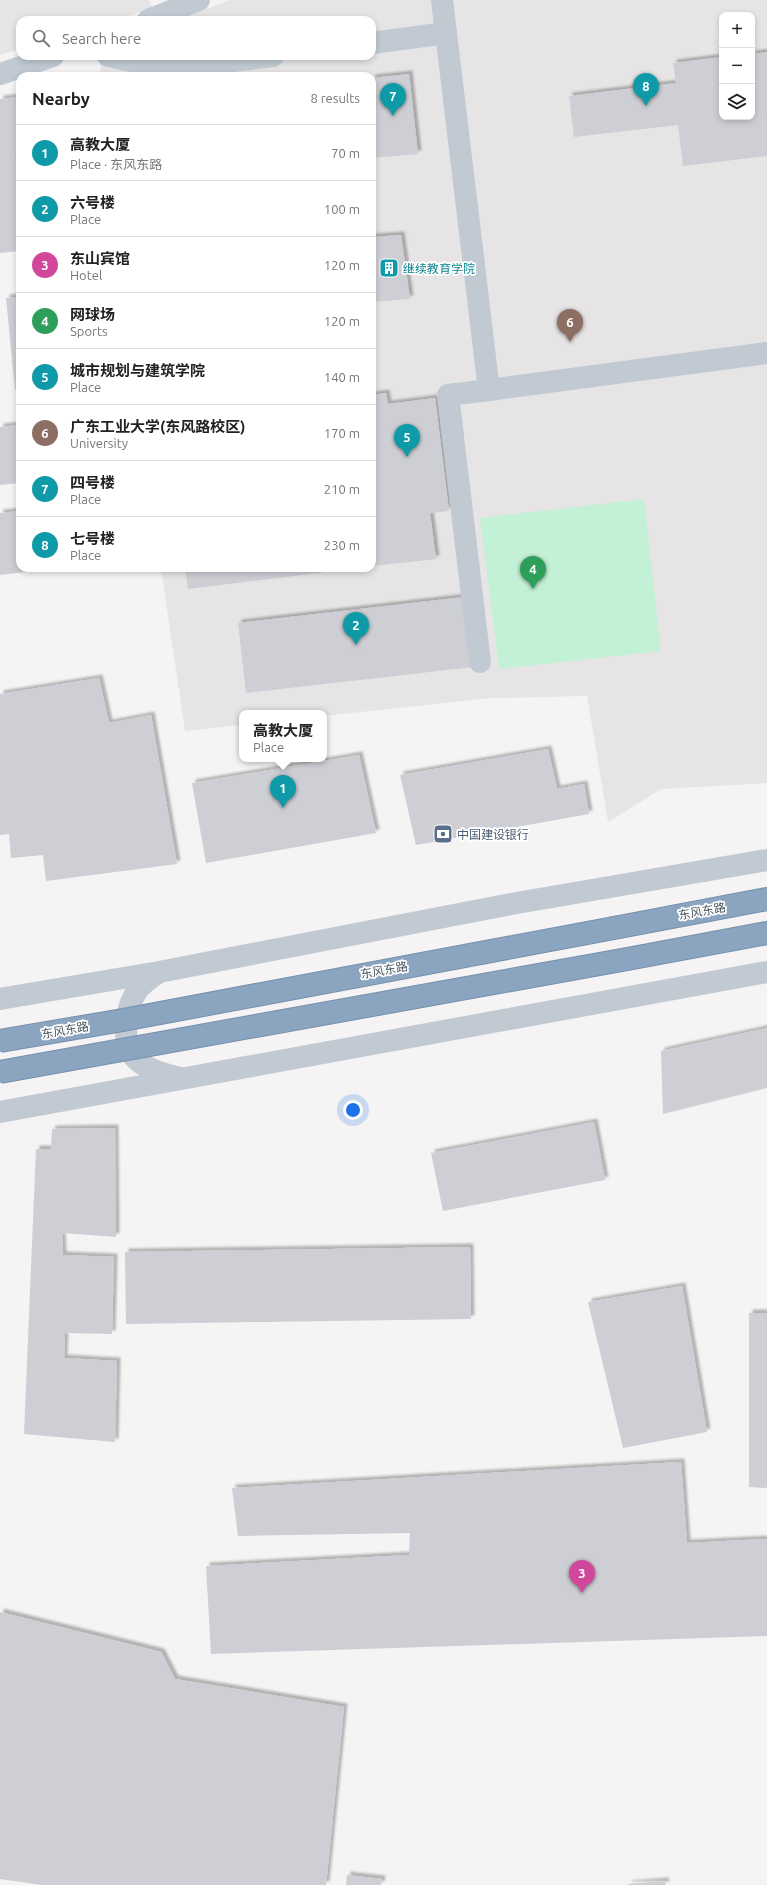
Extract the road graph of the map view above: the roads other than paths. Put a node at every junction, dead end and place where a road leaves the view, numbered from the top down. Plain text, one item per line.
1 (199, 0) edge
2 (442, 0) edge
3 (158, 16) edge
4 (446, 34) junction
5 (376, 43) edge
6 (41, 60) edge
7 (127, 60) edge
8 (241, 60) edge
9 (0, 74) edge
10 (767, 353) edge
11 (488, 390) junction
12 (480, 662) dead end
13 (767, 860) edge
14 (767, 900) edge
15 (767, 933) edge
16 (159, 972) junction
17 (767, 972) edge
18 (0, 999) edge
19 (0, 1041) edge
20 (0, 1072) edge
21 (183, 1078) junction
22 (0, 1112) edge

1 - 3 street
2 - 4 street
4 - 5 street
4 - 11 street
6 - 9 street
7 - 8 street
10 - 11 street
11 - 12 street
13 - 16 street
14 - 19 highway, 东风东路, bridge
15 - 20 highway, bridge
16 - 18 street
16 - 21 street
17 - 21 street
21 - 22 street

